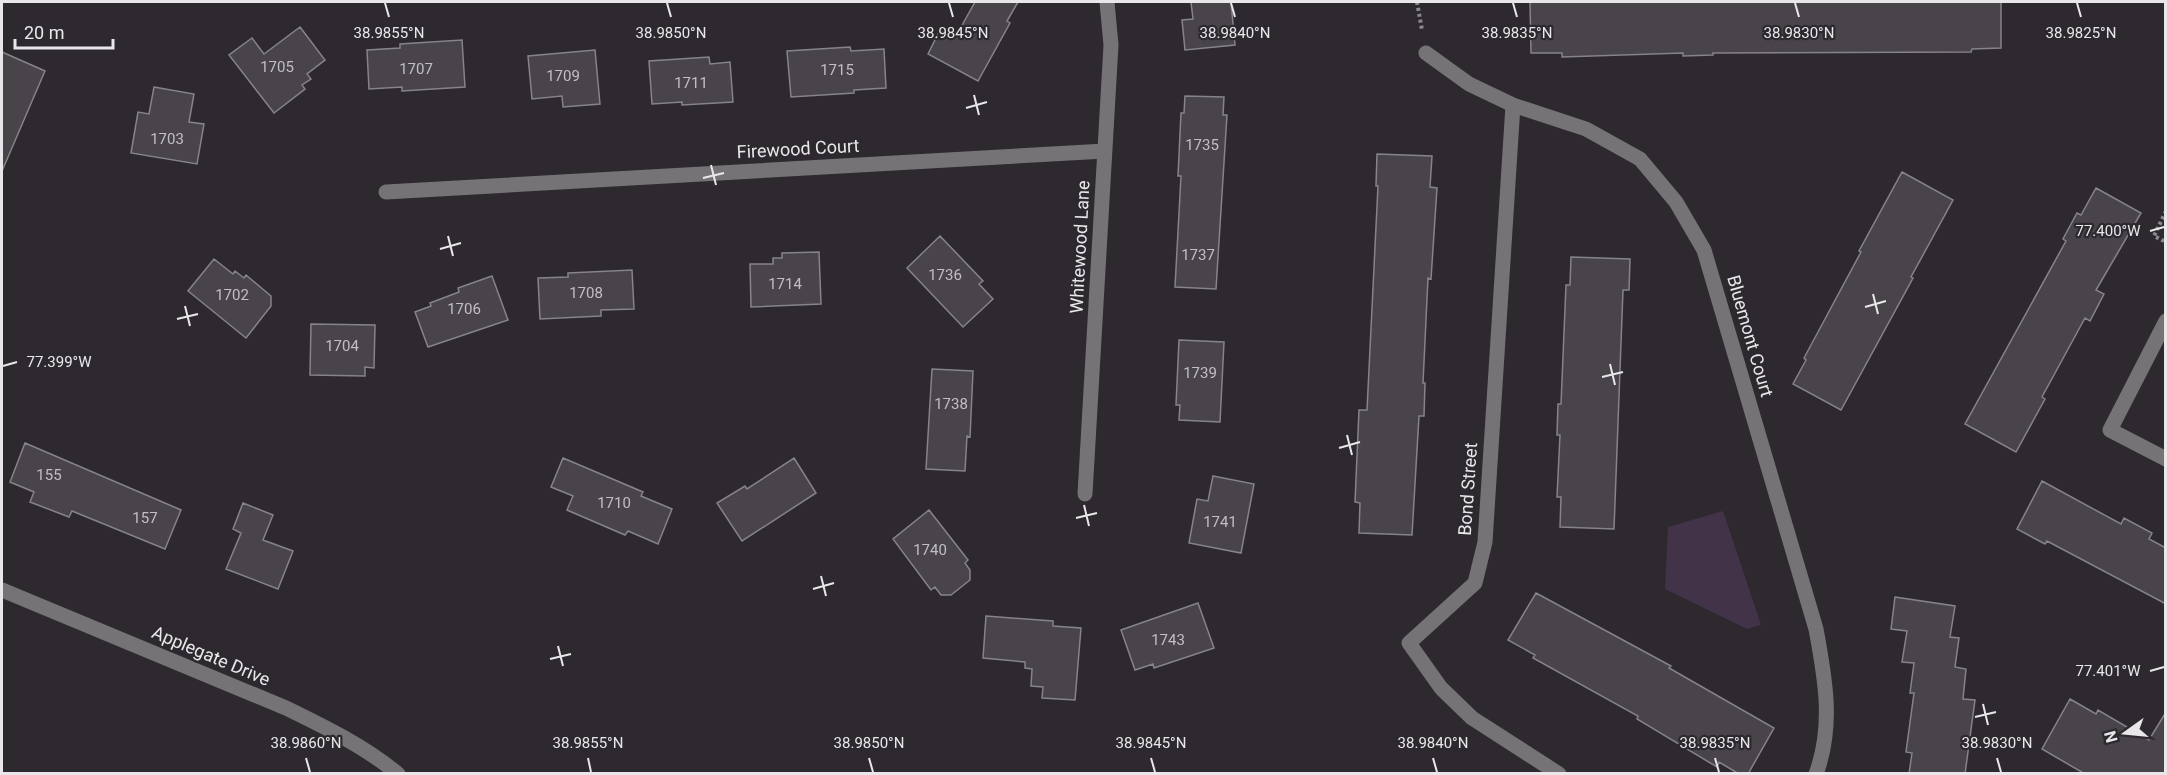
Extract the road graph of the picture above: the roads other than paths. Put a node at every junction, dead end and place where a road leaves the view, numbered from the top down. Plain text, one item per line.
1 (1107, 2) edge
2 (1426, 53) dead end
3 (1513, 105) junction
4 (1105, 151) junction
5 (386, 192) dead end
6 (2166, 321) edge
7 (2166, 459) edge
8 (1085, 494) dead end
9 (2, 590) edge
10 (398, 774) edge
11 (1559, 774) edge
12 (1816, 774) edge

1 - 4 street, Whitewood Lane
2 - 3 street, Bluemont Court
3 - 11 street, Bond Street
3 - 12 street, Bluemont Court
4 - 5 street, Firewood Court
4 - 8 street, Whitewood Lane
6 - 7 street
9 - 10 street, Applegate Drive

